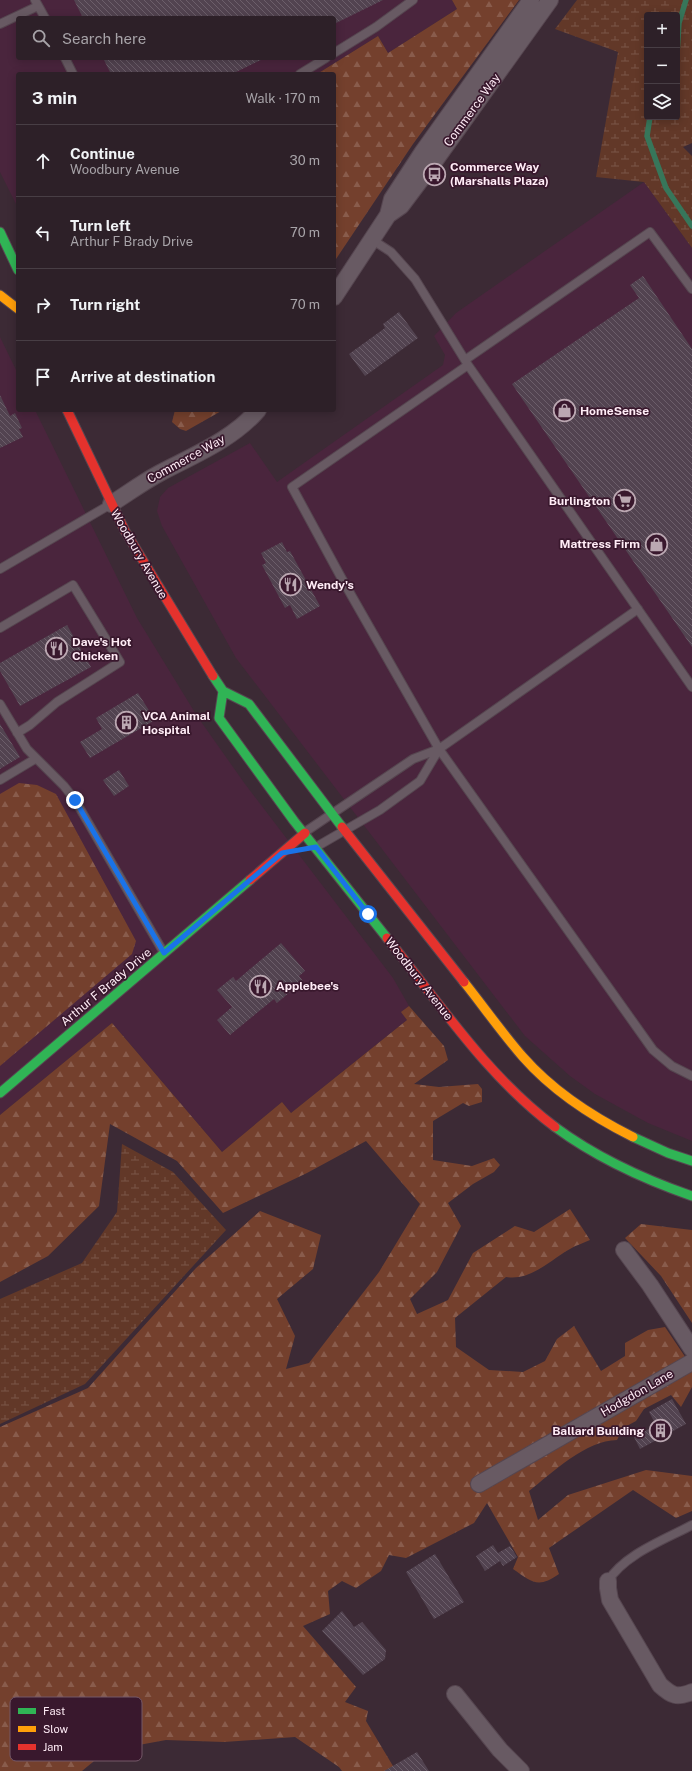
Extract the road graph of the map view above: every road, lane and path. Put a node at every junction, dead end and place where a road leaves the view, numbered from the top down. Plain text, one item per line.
1 (413, 0) edge
2 (531, 0) edge
3 (550, 0) edge
4 (37, 3) edge
5 (44, 16) edge
6 (0, 24) edge
7 (336, 52) edge
8 (66, 60) edge
9 (323, 60) edge
10 (72, 72) edge
11 (303, 72) edge
12 (388, 215) junction
13 (0, 232) edge
14 (371, 239) junction
15 (16, 266) edge
16 (692, 289) edge
17 (0, 295) edge
18 (336, 295) edge
19 (16, 307) edge
20 (466, 363) junction
21 (68, 412) edge
22 (256, 412) edge
23 (111, 504) junction
24 (0, 569) edge
25 (638, 610) junction
26 (0, 628) edge
27 (692, 687) edge
28 (223, 691) junction
29 (0, 704) edge
30 (17, 733) junction
31 (440, 749) junction
32 (35, 759) junction
33 (0, 780) edge
34 (332, 814) junction
35 (344, 830) junction
36 (305, 833) junction
37 (316, 847) junction
38 (282, 853) junction
39 (164, 953) junction
40 (692, 1076) edge
41 (0, 1093) edge
42 (692, 1161) edge
43 (692, 1196) edge
44 (624, 1250) dead end
45 (692, 1349) edge
46 (692, 1362) edge
47 (479, 1484) dead end
48 (692, 1525) edge
49 (608, 1580) joint
50 (692, 1692) edge
51 (455, 1694) dead end
52 (521, 1771) edge

1 - 7 lane
2 - 12 street, Commerce Way
3 - 12 street, Commerce Way
4 - 5 lane
4 - 6 lane
8 - 10 lane
9 - 11 lane
12 - 14 street, Commerce Way
13 - 15 main road
14 - 18 street, Commerce Way
14 - 20 lane
16 - 20 lane
17 - 19 main road
20 - 25 lane
20 - 31 lane
21 - 23 main road, Woodbury Avenue
22 - 23 street, Commerce Way
23 - 24 lane
23 - 28 main road, Woodbury Avenue
25 - 27 lane
25 - 31 lane
26 - 30 lane
28 - 34 main road
28 - 36 main road, Woodbury Avenue
29 - 30 lane
30 - 32 lane
31 - 34 lane
31 - 35 lane
31 - 40 lane
32 - 33 lane
32 - 39 lane
34 - 35 main road
34 - 36 lane
35 - 37 lane
35 - 42 main road
36 - 37 main road, Woodbury Avenue
36 - 38 main road, Arthur F Brady Drive
37 - 38 main road
37 - 43 main road, Woodbury Avenue
38 - 39 main road, Arthur F Brady Drive
39 - 41 main road, Arthur F Brady Drive
44 - 45 street
46 - 47 street, Hodgdon Lane
48 - 49 lane
49 - 50 street
51 - 52 street

